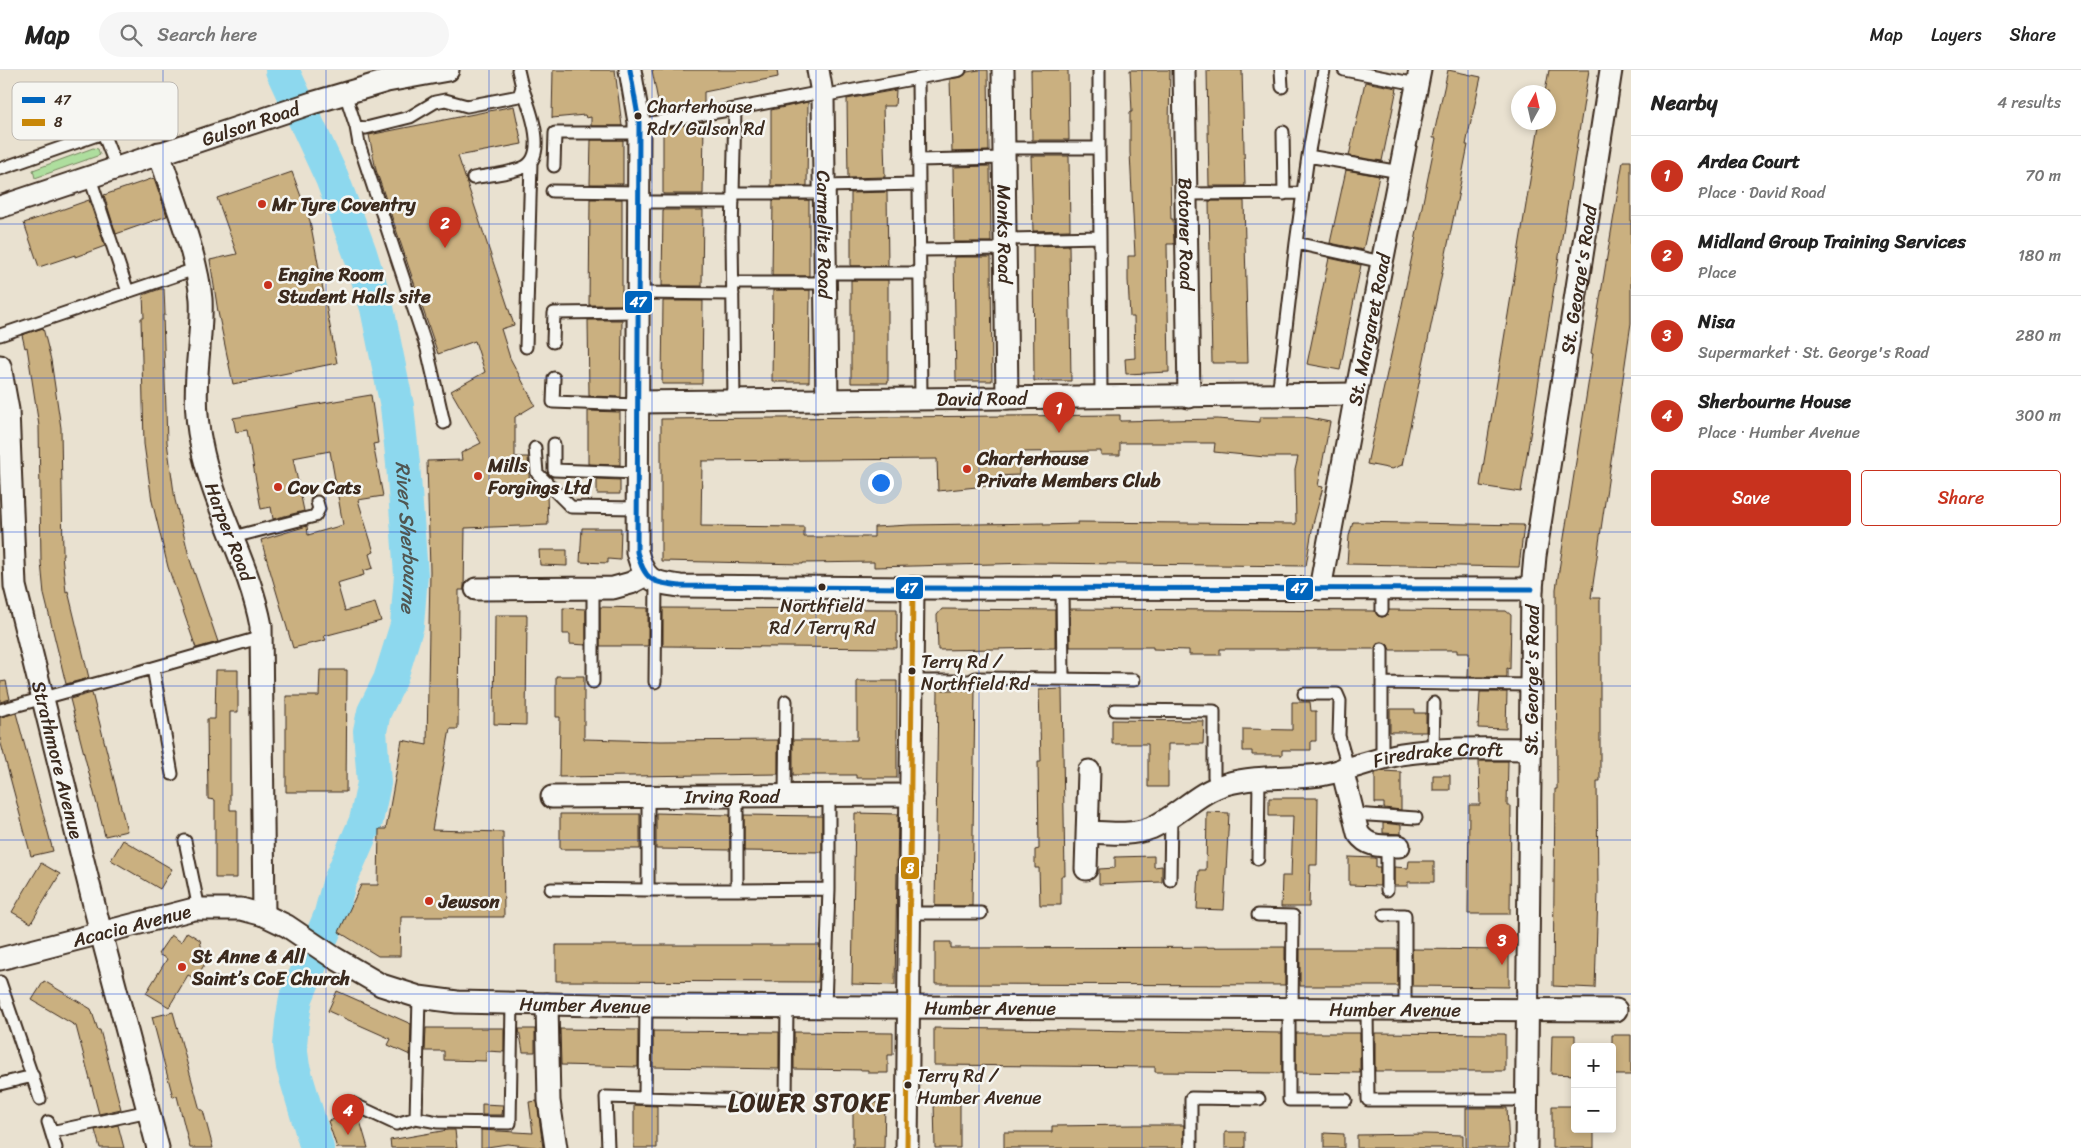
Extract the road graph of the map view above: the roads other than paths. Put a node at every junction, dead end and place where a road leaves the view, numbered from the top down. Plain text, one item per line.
1 (448, 70) edge
2 (518, 70) edge
3 (630, 70) edge
4 (818, 70) edge
5 (960, 70) edge
6 (1003, 70) edge
7 (1099, 70) edge
8 (1184, 70) edge
9 (1282, 70) edge
10 (1324, 70) edge
11 (1344, 70) edge
12 (1611, 70) edge
13 (1419, 77) edge
14 (918, 78) junction
15 (522, 86) junction
16 (1282, 88) dead end
17 (346, 93) junction
18 (822, 94) junction
19 (735, 109) junction
20 (356, 127) junction
21 (639, 129) junction
22 (1283, 132) dead end
23 (84, 140) edge
24 (106, 140) edge
25 (1099, 148) junction
26 (159, 153) junction
27 (1004, 153) junction
28 (1308, 156) junction
29 (918, 160) junction
30 (531, 162) junction
31 (554, 166) dead end
32 (117, 169) junction
33 (0, 170) edge
34 (1400, 172) junction
35 (90, 178) junction
36 (473, 178) dead end
37 (918, 184) junction
38 (824, 190) junction
39 (552, 191) dead end
40 (1302, 193) junction
41 (1186, 194) junction
42 (1284, 194) junction
43 (638, 197) junction
44 (733, 198) junction
45 (0, 207) edge
46 (1100, 237) junction
47 (1296, 243) junction
48 (1005, 244) junction
49 (919, 250) junction
50 (1382, 262) junction
51 (195, 268) junction
52 (919, 273) junction
53 (825, 278) junction
54 (733, 288) junction
55 (128, 292) junction
56 (638, 303) junction
57 (0, 335) edge
58 (554, 342) dead end
59 (526, 347) dead end
60 (0, 366) edge
61 (554, 378) dead end
62 (1356, 394) junction
63 (1278, 396) junction
64 (1101, 397) junction
65 (1189, 397) junction
66 (1007, 398) junction
67 (921, 399) junction
68 (827, 400) junction
69 (734, 401) junction
70 (637, 404) junction
71 (444, 423) dead end
72 (554, 444) dead end
73 (535, 448) dead end
74 (638, 473) junction
75 (317, 502) dead end
76 (637, 508) junction
77 (233, 537) junction
78 (651, 578) junction
79 (592, 588) junction
80 (912, 588) junction
81 (476, 589) dead end
82 (1062, 589) junction
83 (1320, 589) junction
84 (1382, 589) junction
85 (1532, 589) junction
86 (1382, 610) dead end
87 (262, 637) junction
88 (1382, 649) dead end
89 (152, 668) junction
90 (1062, 679) junction
91 (1134, 680) dead end
92 (912, 681) junction
93 (593, 682) dead end
94 (655, 682) dead end
95 (1382, 683) junction
96 (1531, 685) junction
97 (1304, 694) dead end
98 (43, 698) junction
99 (786, 701) dead end
100 (1434, 703) dead end
101 (0, 710) edge
102 (1114, 710) dead end
103 (1530, 749) junction
104 (1433, 750) junction
105 (1382, 758) junction
106 (1345, 768) junction
107 (1089, 771) dead end
108 (172, 774) dead end
109 (1259, 777) junction
110 (1216, 788) junction
111 (786, 795) junction
112 (829, 795) junction
113 (911, 795) junction
114 (552, 796) dead end
115 (648, 796) junction
116 (737, 796) junction
117 (1353, 814) junction
118 (1171, 816) junction
119 (1416, 818) dead end
120 (1088, 832) junction
121 (185, 841) dead end
122 (1393, 846) joint
123 (1258, 859) dead end
124 (1086, 869) dead end
125 (1170, 880) dead end
126 (551, 889) dead end
127 (829, 889) junction
128 (648, 890) junction
129 (737, 890) junction
130 (1387, 890) dead end
131 (199, 909) junction
132 (910, 913) junction
133 (981, 913) dead end
134 (264, 915) junction
135 (1258, 915) dead end
136 (1384, 915) dead end
137 (101, 933) junction
138 (0, 959) edge
139 (0, 982) edge
140 (419, 997) junction
141 (512, 1003) junction
142 (547, 1004) junction
143 (646, 1006) junction
144 (788, 1006) junction
145 (825, 1006) junction
146 (909, 1006) junction
147 (1290, 1009) junction
148 (1367, 1009) junction
149 (1405, 1010) junction
150 (1526, 1010) junction
151 (1624, 1010) edge
152 (33, 1076) junction
153 (0, 1084) edge
154 (645, 1098) junction
155 (40, 1099) dead end
156 (1259, 1099) dead end
157 (1346, 1100) dead end
158 (1526, 1100) junction
159 (349, 1102) dead end
160 (149, 1111) junction
161 (416, 1118) junction
162 (56, 1148) edge
163 (158, 1148) edge
164 (556, 1148) edge
165 (608, 1148) edge
166 (907, 1148) edge
167 (1190, 1148) edge
168 (1526, 1148) edge

1 - 17 street, Gulson Road
2 - 15 lane
3 - 21 street
4 - 18 street, Carmelite Road
5 - 14 lane
6 - 27 street, Monks Road
7 - 25 lane
8 - 41 street, Botoner Road
9 - 16 lane
10 - 28 lane
11 - 13 lane
12 - 85 street, St. George's Road
13 - 34 street, St. Margaret Road
14 - 18 lane
14 - 29 lane
15 - 20 lane
15 - 30 lane
17 - 20 lane
17 - 26 street, Gulson Road
18 - 19 lane
18 - 38 street, Carmelite Road
19 - 21 lane
19 - 44 lane
20 - 71 lane
21 - 31 lane
21 - 43 street
22 - 42 lane
23 - 33 lane
24 - 32 lane
25 - 27 lane
25 - 46 lane
26 - 32 street, Gulson Road
26 - 51 street, Harper Road
27 - 29 lane
27 - 48 street, Monks Road
28 - 34 lane
28 - 40 lane
29 - 37 lane
30 - 36 lane
30 - 59 lane
32 - 35 street, Gulson Road
34 - 50 street, St. Margaret Road
35 - 45 street, Gulson Road
35 - 55 lane
37 - 38 lane
37 - 49 lane
38 - 44 lane
38 - 53 street, Carmelite Road
39 - 43 lane
40 - 42 lane
40 - 47 lane
41 - 42 lane
41 - 65 street, Botoner Road
43 - 44 lane
43 - 56 street
44 - 54 lane
46 - 48 lane
46 - 64 lane
47 - 50 lane
47 - 63 lane
48 - 49 lane
48 - 66 street, Monks Road
49 - 52 lane
50 - 62 street, St. Margaret Road
51 - 55 lane
51 - 77 street, Harper Road
52 - 53 lane
52 - 67 lane
53 - 54 lane
53 - 68 street, Carmelite Road
54 - 56 lane
54 - 69 lane
55 - 57 lane
56 - 58 lane
56 - 70 street
60 - 98 street, Strathmore Avenue
61 - 70 lane
62 - 63 street, David Road
62 - 83 street, St. Margaret Road
63 - 65 street, David Road
64 - 65 street, David Road
64 - 66 street, David Road
66 - 67 street, David Road
67 - 68 street, David Road
68 - 69 street, David Road
69 - 70 street, David Road
70 - 74 street
72 - 74 lane
73 - 76 lane
74 - 76 street
75 - 77 lane
76 - 78 street
77 - 87 street, Harper Road
78 - 79 street
78 - 80 street
78 - 94 lane
79 - 81 street
79 - 93 lane
80 - 82 street
80 - 92 street
82 - 83 street
82 - 90 lane
83 - 84 street
84 - 85 street
84 - 86 lane
85 - 96 street, St. George's Road
87 - 89 lane
87 - 134 street, Harper Road
88 - 95 lane
89 - 98 lane
89 - 108 lane
90 - 91 lane
90 - 92 lane
92 - 113 street
95 - 96 lane
95 - 105 lane
96 - 103 street, St. George's Road
97 - 106 lane, Firedrake Croft
98 - 101 lane
98 - 137 street, Strathmore Avenue
99 - 111 lane
100 - 104 lane
102 - 110 lane
103 - 104 street, Firedrake Croft
103 - 150 street, St. George's Road
104 - 105 street, Firedrake Croft
105 - 106 street, Firedrake Croft
106 - 109 street, Firedrake Croft
106 - 117 street, Firedrake Croft
107 - 120 street
109 - 110 street, Firedrake Croft
109 - 123 lane
110 - 118 street, Firedrake Croft
111 - 112 street, Irving Road
111 - 116 street, Irving Road
112 - 113 street, Irving Road
112 - 127 lane
113 - 132 street
114 - 115 street, Irving Road
115 - 116 street, Irving Road
115 - 128 lane
116 - 129 lane
117 - 119 lane
117 - 122 street, Firedrake Croft
118 - 120 street, Firedrake Croft
118 - 125 lane
120 - 124 street
121 - 131 lane
122 - 130 lane
126 - 128 lane
127 - 129 lane
127 - 145 lane
128 - 129 lane
131 - 134 street, Acacia Avenue
131 - 137 street, Acacia Avenue
132 - 133 lane
132 - 146 street
134 - 140 street, Humber Avenue
135 - 147 lane
136 - 149 lane
137 - 138 street, Acacia Avenue
137 - 160 street, Strathmore Avenue
139 - 152 lane
140 - 141 street, Humber Avenue
140 - 161 lane
141 - 142 street, Humber Avenue
141 - 161 lane
142 - 143 street, Humber Avenue
142 - 164 street
143 - 144 street, Humber Avenue
143 - 154 lane
144 - 145 street, Humber Avenue
144 - 154 lane
145 - 146 street, Humber Avenue
146 - 147 street, Humber Avenue
146 - 166 street
147 - 148 street, Humber Avenue
147 - 157 lane
148 - 149 street, Humber Avenue
148 - 158 lane
149 - 150 street, Humber Avenue
150 - 151 street, Humber Avenue
150 - 158 street, St. George's Road
152 - 153 lane
152 - 155 lane
154 - 165 lane
156 - 167 lane
158 - 168 street, St. George's Road
159 - 161 lane
160 - 162 lane
160 - 163 street, Strathmore Avenue

